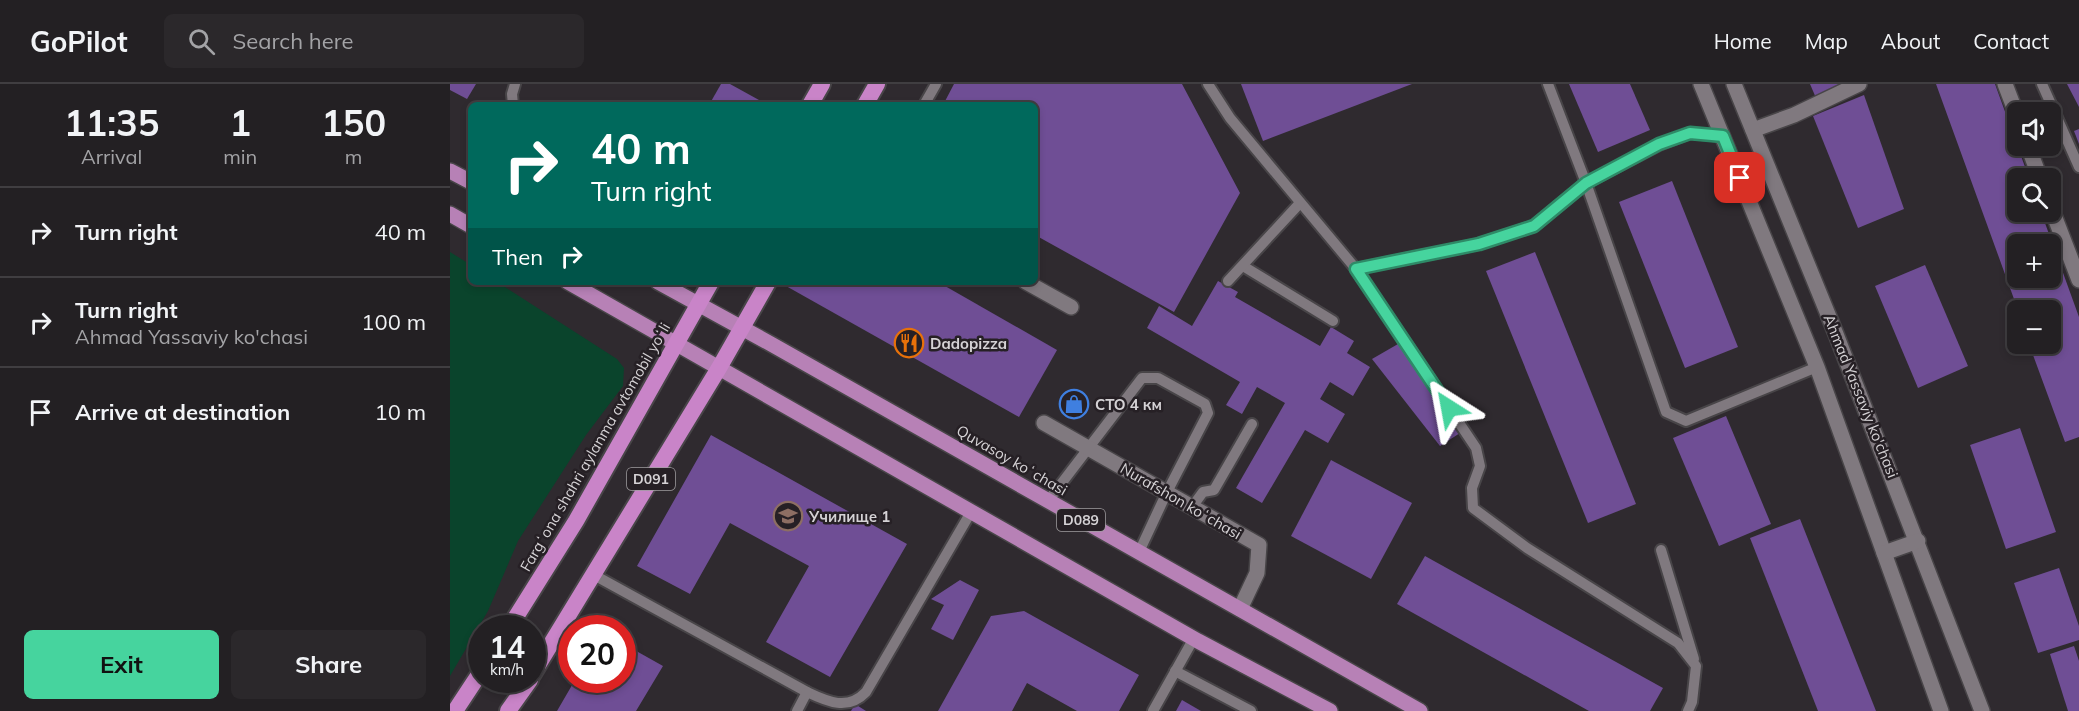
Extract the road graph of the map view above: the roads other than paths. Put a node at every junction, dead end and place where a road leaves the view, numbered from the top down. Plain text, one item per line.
1 (515, 84) edge
2 (822, 84) edge
3 (877, 84) edge
4 (936, 84) edge
5 (1208, 84) edge
6 (1548, 84) edge
7 (1701, 84) edge
8 (1734, 84) edge
9 (1859, 84) edge
10 (2005, 84) edge
11 (2042, 84) edge
12 (513, 102) edge
13 (812, 102) edge
14 (867, 102) edge
15 (926, 102) edge
16 (2012, 102) edge
17 (1753, 130) junction
18 (1723, 136) junction
19 (2079, 167) edge
20 (450, 171) edge
21 (468, 180) edge
22 (1586, 183) junction
23 (1300, 203) junction
24 (450, 214) edge
25 (2057, 222) edge
26 (468, 224) edge
27 (1243, 266) junction
28 (1356, 269) junction
29 (2079, 280) edge
30 (1228, 281) dead end
31 (573, 285) edge
32 (663, 285) edge
33 (709, 285) edge
34 (766, 285) edge
35 (1031, 285) edge
36 (698, 304) junction
37 (1071, 307) dead end
38 (1333, 321) dead end
39 (742, 328) junction
40 (676, 344) junction
41 (1817, 367) junction
42 (719, 368) junction
43 (1044, 423) dead end
44 (1252, 424) dead end
45 (1088, 448) junction
46 (1167, 492) junction
47 (1048, 501) junction
48 (1191, 507) junction
49 (971, 512) junction
50 (1918, 541) junction
51 (1661, 550) dead end
52 (1139, 552) junction
53 (1884, 553) junction
54 (594, 574) junction
55 (1240, 609) junction
56 (517, 615) edge
57 (1194, 638) junction
58 (546, 652) edge
59 (1696, 666) junction
60 (1176, 671) junction
61 (468, 690) edge
62 (807, 692) junction
63 (521, 693) edge
64 (454, 711) edge
65 (508, 711) edge
66 (797, 711) edge
67 (1153, 711) edge
68 (1251, 711) edge
69 (1330, 711) edge
70 (1420, 711) edge
71 (1688, 711) edge
72 (1941, 711) edge
73 (1982, 711) edge

1 - 12 lane
2 - 13 highway
3 - 14 highway
4 - 15 lane
5 - 23 lane
6 - 22 lane
7 - 18 main road, Ahmad Yassaviy ko'chasi
8 - 17 main road, Ahmad Yassaviy ko'chasi
9 - 17 main road
10 - 16 main road
11 - 19 lane
17 - 50 main road, Ahmad Yassaviy ko'chasi
18 - 22 lane
18 - 41 main road, Ahmad Yassaviy ko'chasi
20 - 21 main road
22 - 28 lane
22 - 41 lane
23 - 27 lane
23 - 28 lane
24 - 26 main road
25 - 29 main road
27 - 30 lane
27 - 38 lane
28 - 59 lane
31 - 40 main road
32 - 36 main road, D089
33 - 36 highway, Fargʻona shahri aylanma avtomobil yoʻli / D091
34 - 39 highway, D091
35 - 37 main road
36 - 39 main road, D089
36 - 40 highway, Fargʻona shahri aylanma avtomobil yoʻli / D091
39 - 42 highway, D091
39 - 47 main road, Quvasoy koʻchasi / D089
40 - 42 main road
40 - 56 highway, Fargʻona shahri aylanma avtomobil yoʻli / D091
41 - 53 main road, Ahmad Yassaviy ko'chasi
42 - 49 main road
42 - 54 highway, D091
43 - 45 main road, Nurafshon koʻchasi
44 - 48 lane
45 - 46 main road, Nurafshon koʻchasi
45 - 46 lane
45 - 47 lane
46 - 48 main road, Nurafshon koʻchasi
46 - 52 lane
47 - 52 main road, Quvasoy koʻchasi / D089
48 - 55 main road, Nurafshon koʻchasi
49 - 57 main road
49 - 62 lane
50 - 53 main road
50 - 73 main road, Ahmad Yassaviy ko'chasi
51 - 59 lane
52 - 55 main road, Quvasoy koʻchasi / D089
53 - 72 main road, Ahmad Yassaviy ko'chasi
54 - 58 highway, D091
54 - 62 lane
55 - 70 main road, Quvasoy koʻchasi / D089
57 - 60 lane
57 - 69 main road
59 - 71 lane
60 - 67 lane
60 - 68 lane
61 - 64 highway
62 - 66 lane
63 - 65 highway

